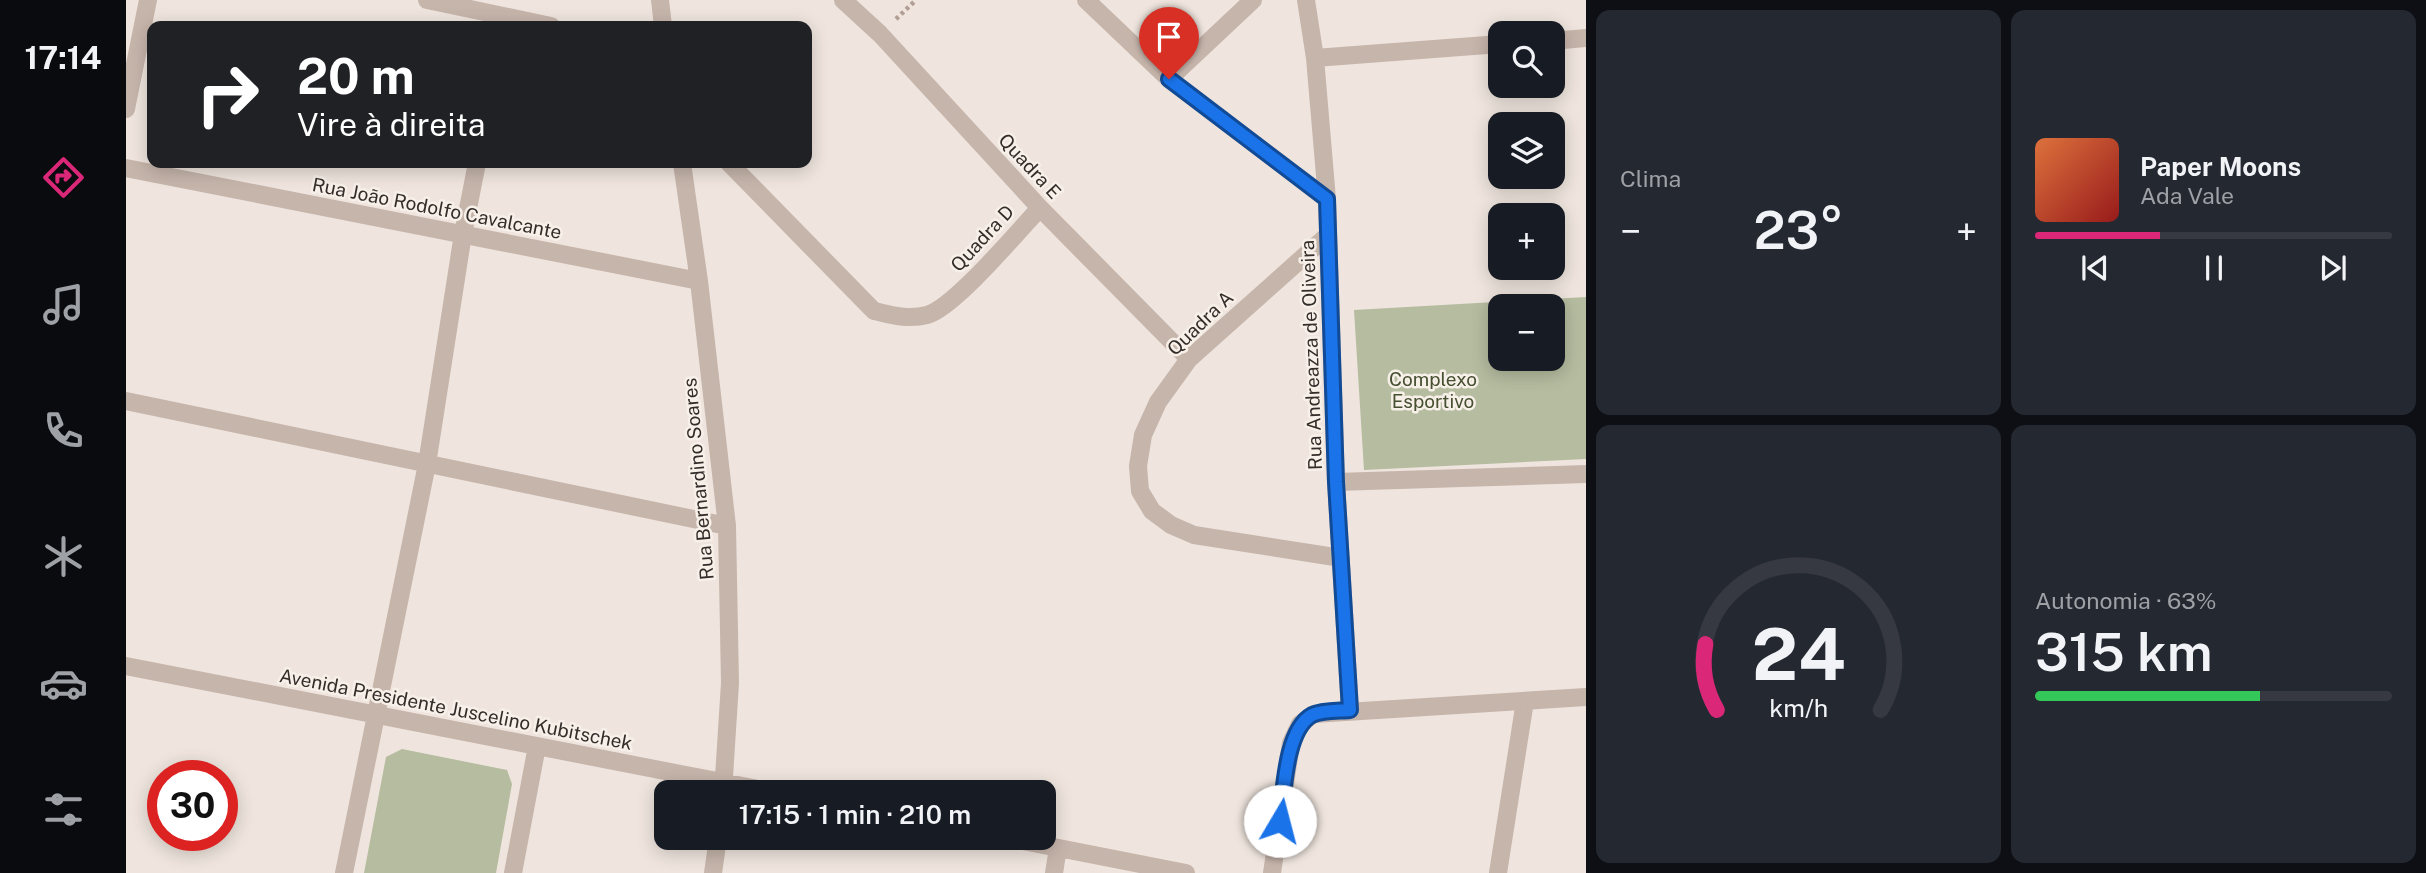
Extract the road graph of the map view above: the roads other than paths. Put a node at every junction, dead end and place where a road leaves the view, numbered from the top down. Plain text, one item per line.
1 (148, 0) edge
2 (427, 0) edge
3 (660, 0) edge
4 (843, 0) edge
5 (1086, 0) edge
6 (1253, 0) edge
7 (1306, 0) edge
8 (505, 14) edge
9 (532, 21) edge
10 (662, 21) edge
11 (1586, 38) edge
12 (1565, 40) edge
13 (1488, 45) edge
14 (1314, 58) junction
15 (1169, 79) junction
16 (126, 109) edge
17 (126, 168) edge
18 (476, 168) edge
19 (683, 168) edge
20 (734, 168) edge
21 (1327, 199) junction
22 (1040, 208) junction
23 (463, 234) junction
24 (1328, 236) junction
25 (699, 281) junction
26 (1189, 359) junction
27 (126, 401) edge
28 (427, 464) junction
29 (1586, 474) edge
30 (1336, 482) junction
31 (727, 526) junction
32 (1341, 558) junction
33 (126, 666) edge
34 (1586, 697) edge
35 (1525, 701) junction
36 (1350, 710) junction
37 (375, 715) junction
38 (537, 746) junction
39 (688, 780) edge
40 (724, 780) edge
41 (1058, 848) joint
42 (716, 850) edge
43 (344, 873) edge
44 (513, 873) edge
45 (713, 873) edge
46 (1054, 873) edge
47 (1186, 873) edge
48 (1272, 873) edge
49 (1498, 873) edge

1 - 16 street
2 - 8 street
3 - 10 street
4 - 22 street, Quadra E
5 - 15 street
6 - 15 street
7 - 14 street, Rua Andreazza de Oliveira
8 - 9 street
11 - 12 street
13 - 14 street
14 - 21 street, Rua Andreazza de Oliveira
15 - 21 street
17 - 23 street, Rua João Rodolfo Cavalcante
18 - 23 street
19 - 25 street, Rua Bernardino Soares
20 - 22 street, Quadra D
21 - 24 street, Rua Andreazza de Oliveira
22 - 26 street, Quadra E
23 - 25 street, Rua João Rodolfo Cavalcante
23 - 28 street
24 - 26 street, Quadra A
24 - 30 street, Rua Andreazza de Oliveira
25 - 31 street, Rua Bernardino Soares
26 - 32 street, Quadra A
27 - 28 street
28 - 31 street
28 - 37 street
29 - 30 street
30 - 32 street, Rua Andreazza de Oliveira
31 - 40 street, Rua Bernardino Soares
32 - 36 street, Rua Andreazza de Oliveira
33 - 37 street, Avenida Presidente Juscelino Kubitschek
34 - 35 street
35 - 36 street
35 - 49 street
36 - 48 street
37 - 38 street, Avenida Presidente Juscelino Kubitschek
37 - 43 street
38 - 39 street, Avenida Presidente Juscelino Kubitschek
38 - 44 street
41 - 46 street
41 - 47 street
42 - 45 street

